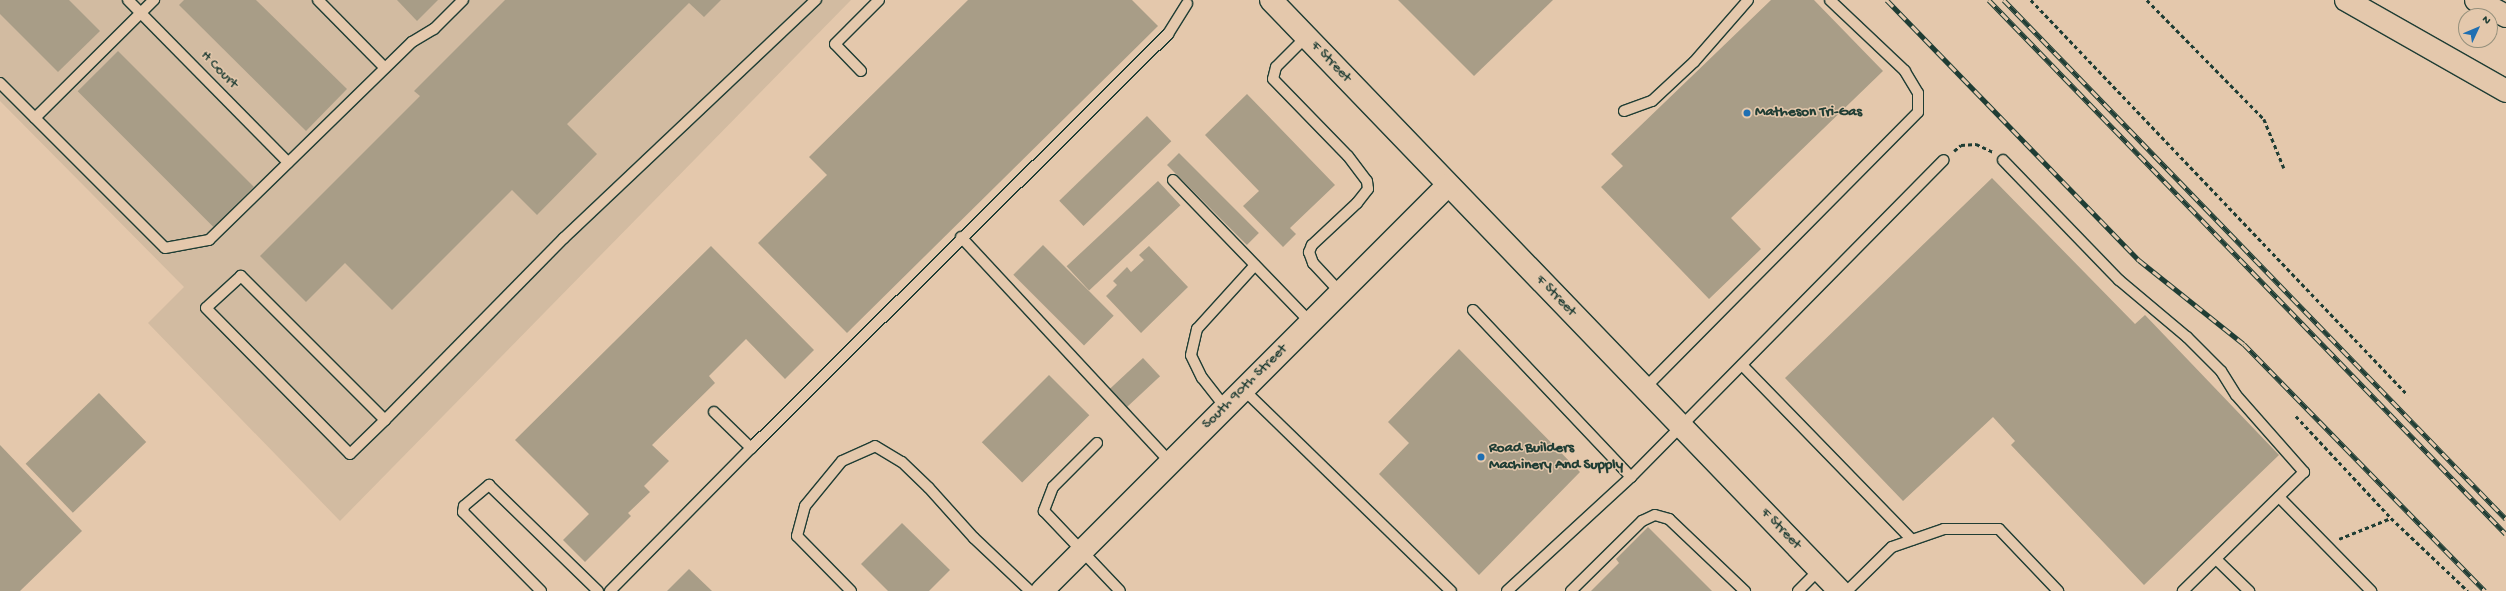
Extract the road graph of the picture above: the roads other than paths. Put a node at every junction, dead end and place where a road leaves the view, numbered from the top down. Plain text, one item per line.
1 (128, 0) edge
2 (154, 0) edge
3 (318, 0) edge
4 (463, 0) edge
5 (816, 0) edge
6 (879, 0) edge
7 (1748, 0) edge
8 (1830, 0) edge
9 (2346, 0) edge
10 (2476, 0) edge
11 (2493, 0) edge
12 (1187, 1) edge
13 (1273, 1) edge
14 (2506, 6) edge
15 (140, 13) junction
16 (2506, 16) edge
17 (1306, 37) junction
18 (385, 68) junction
19 (861, 71) dead end
20 (0, 83) edge
21 (2506, 91) edge
22 (1624, 111) dead end
23 (35, 118) junction
24 (1944, 160) road end
25 (2003, 160) road end
26 (288, 162) junction
27 (1173, 180) dead end
28 (1448, 185) junction
29 (961, 237) junction
30 (1255, 265) junction
31 (1340, 292) junction
32 (1474, 310) dead end
33 (1310, 322) junction
34 (1742, 364) junction
35 (1644, 388) junction
36 (1243, 389) junction
37 (1226, 407) junction
38 (714, 412) dead end
39 (385, 420) junction
40 (1682, 426) junction
41 (1097, 443) dead end
42 (751, 448) junction
43 (1170, 462) junction
44 (1631, 477) junction
45 (2279, 497) junction
46 (1912, 540) junction
47 (1081, 551) junction
48 (2217, 560) junction
49 (1820, 569) junction
50 (542, 591) edge
51 (598, 591) edge
52 (610, 591) edge
53 (851, 591) edge
54 (1030, 591) edge
55 (1042, 591) edge
56 (1120, 591) edge
57 (1451, 591) edge
58 (1508, 591) edge
59 (1570, 591) edge
60 (1745, 591) edge
61 (1798, 591) edge
62 (1840, 591) edge
63 (1847, 591) edge
64 (2058, 591) edge
65 (2183, 591) edge
66 (2249, 591) edge
67 (2370, 591) edge

1 - 15 lane, H Court
2 - 15 lane
3 - 18 lane
4 - 18 lane
5 - 39 lane
6 - 19 lane
7 - 22 lane
8 - 35 lane
9 - 21 main road
10 - 16 main road
11 - 14 main road
12 - 29 lane
13 - 17 main road, F Street
15 - 23 lane
15 - 26 lane, H Court
17 - 28 main road, F Street
17 - 31 lane
18 - 26 lane
20 - 23 lane
23 - 26 lane
24 - 34 lane
25 - 45 lane
27 - 30 lane
28 - 31 main road, South 90th Street
28 - 35 main road, F Street
29 - 42 lane
29 - 43 lane
30 - 33 lane
30 - 37 lane
31 - 33 main road, South 90th Street
32 - 44 lane
33 - 36 main road, South 90th Street
34 - 40 lane
34 - 46 lane
35 - 40 main road, F Street
36 - 37 main road, South 90th Street
36 - 57 lane
37 - 43 main road, South 90th Street
38 - 42 lane
39 - 39 lane
40 - 44 lane
40 - 49 main road, F Street
41 - 47 lane
42 - 52 lane
43 - 47 main road, South 90th Street
44 - 58 lane
45 - 48 lane
45 - 67 lane
46 - 63 lane
46 - 64 lane
47 - 55 main road, South 90th Street
47 - 56 lane
48 - 65 lane
48 - 66 lane
49 - 61 lane
49 - 62 main road, F Street
50 - 51 lane
53 - 54 lane
59 - 60 lane

